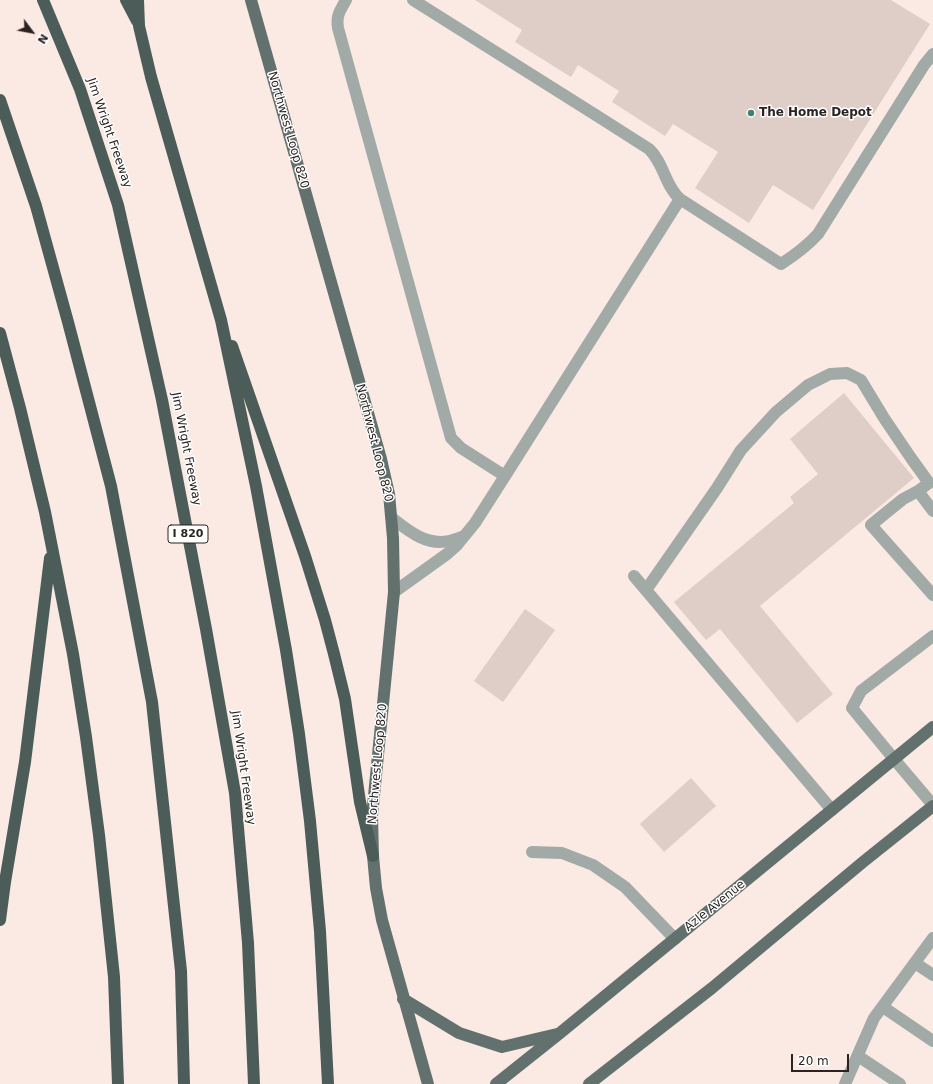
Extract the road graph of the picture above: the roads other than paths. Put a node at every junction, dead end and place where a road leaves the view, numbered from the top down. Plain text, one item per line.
1 (43, 0) edge
2 (126, 0) edge
3 (138, 0) edge
4 (251, 0) edge
5 (346, 0) edge
6 (413, 0) edge
7 (139, 26) junction
8 (933, 54) edge
9 (0, 100) edge
10 (680, 199) junction
11 (220, 320) junction
12 (0, 333) edge
13 (505, 476) junction
14 (918, 491) junction
15 (933, 511) edge
16 (392, 518) junction
17 (465, 535) junction
18 (52, 547) junction
19 (634, 576) dead end
20 (646, 590) junction
21 (394, 592) junction
22 (933, 595) edge
23 (933, 636) edge
24 (933, 727) edge
25 (894, 759) junction
26 (933, 806) edge
27 (832, 810) junction
28 (532, 852) dead end
29 (373, 856) junction
30 (0, 920) edge
31 (933, 938) edge
32 (675, 939) junction
33 (915, 962) junction
34 (933, 975) edge
35 (403, 998) junction
36 (882, 1007) junction
37 (560, 1033) junction
38 (933, 1041) edge
39 (858, 1056) junction
40 (118, 1084) edge
41 (184, 1084) edge
42 (254, 1084) edge
43 (328, 1084) edge
44 (428, 1084) edge
45 (496, 1084) edge
46 (589, 1084) edge
47 (845, 1084) edge
48 (900, 1084) edge

1 - 42 highway, Jim Wright Freeway / I 820
2 - 7 highway
3 - 7 highway
4 - 16 main road, Northwest Loop 820
5 - 13 lane
6 - 10 lane
7 - 11 highway
8 - 10 lane
9 - 41 highway
10 - 13 lane
11 - 29 highway
11 - 43 highway
12 - 18 highway
13 - 17 lane
14 - 15 lane
14 - 20 lane
14 - 22 lane
16 - 17 lane
16 - 21 main road, Northwest Loop 820
17 - 21 lane
18 - 30 highway
18 - 40 highway
19 - 20 lane
20 - 27 lane
21 - 29 main road, Northwest Loop 820
23 - 25 lane
24 - 25 main road, Azle Avenue
25 - 26 lane
25 - 27 main road, Azle Avenue
26 - 46 main road
27 - 32 main road, Azle Avenue
28 - 32 lane
29 - 35 main road, Northwest Loop 820
31 - 33 lane
32 - 37 main road, Azle Avenue
33 - 34 lane
33 - 36 lane
35 - 37 main road
35 - 44 main road, Northwest Loop 820
36 - 38 lane
36 - 39 lane
37 - 45 main road, Azle Avenue
39 - 47 lane
39 - 48 lane

